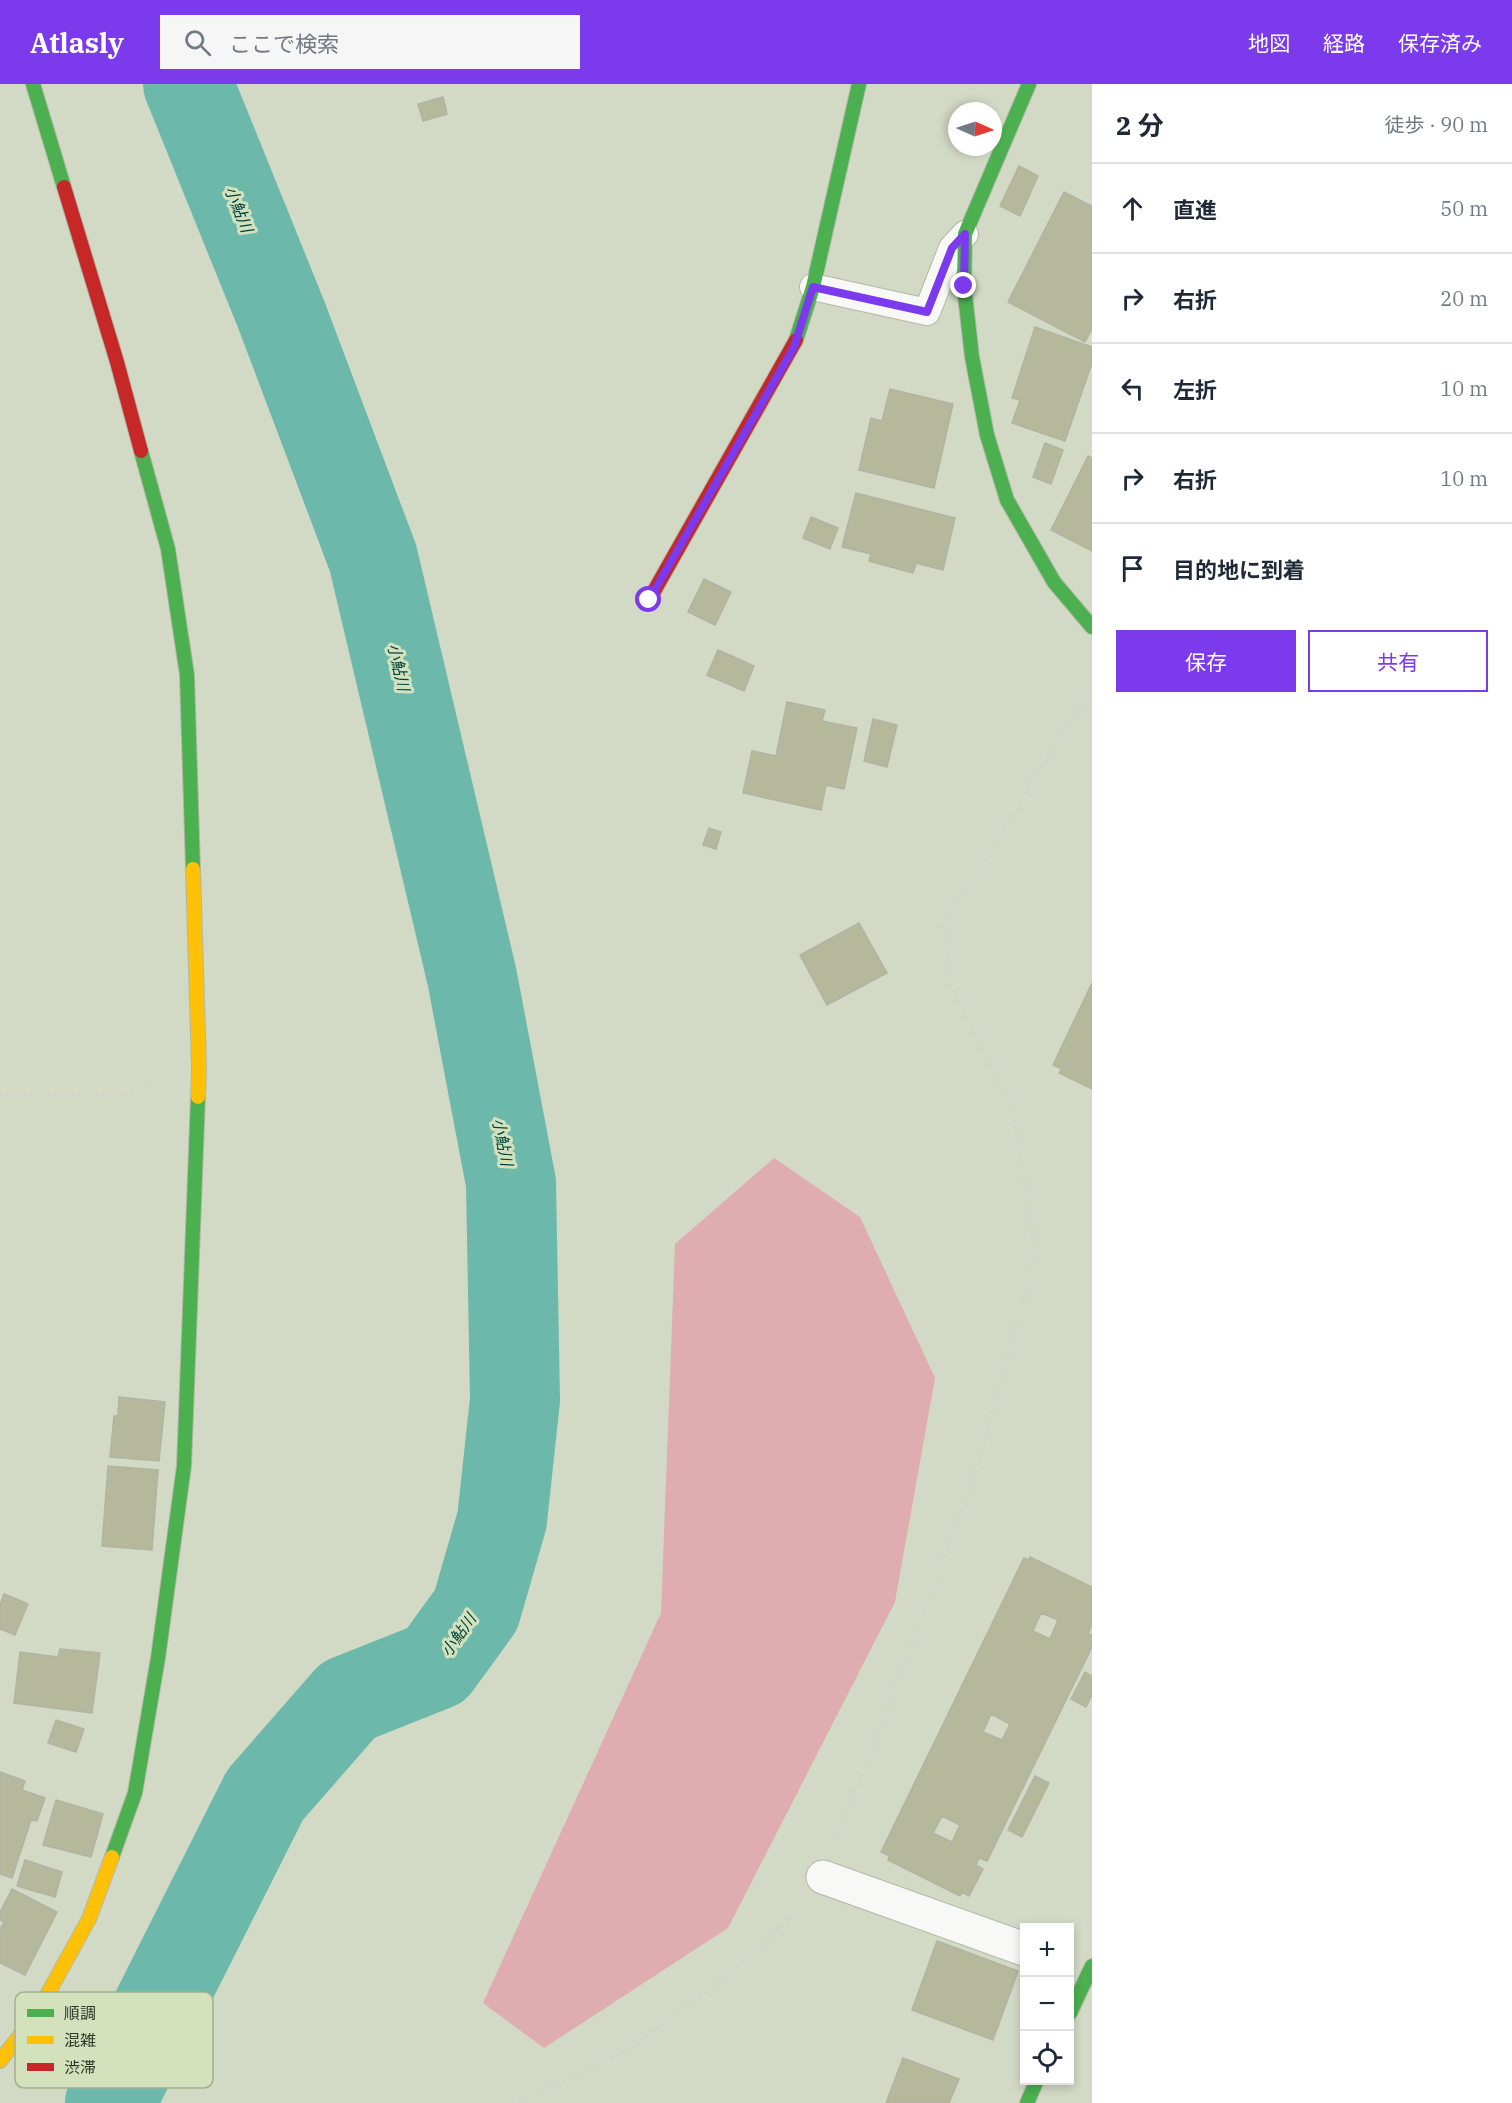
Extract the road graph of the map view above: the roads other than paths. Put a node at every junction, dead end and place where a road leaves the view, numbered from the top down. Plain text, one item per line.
1 (33, 84) edge
2 (859, 84) edge
3 (1029, 84) edge
4 (965, 234) junction
5 (813, 287) junction
6 (649, 600) dead end
7 (1092, 627) edge
8 (823, 1877) road end
9 (1020, 1948) edge
10 (49, 1992) edge
11 (15, 2042) edge
12 (0, 2061) edge
13 (1035, 2085) edge
14 (1027, 2103) edge

1 - 10 street
2 - 5 street
3 - 4 street
4 - 5 lane
4 - 7 street
5 - 6 street
8 - 9 street
11 - 12 street
13 - 14 street

